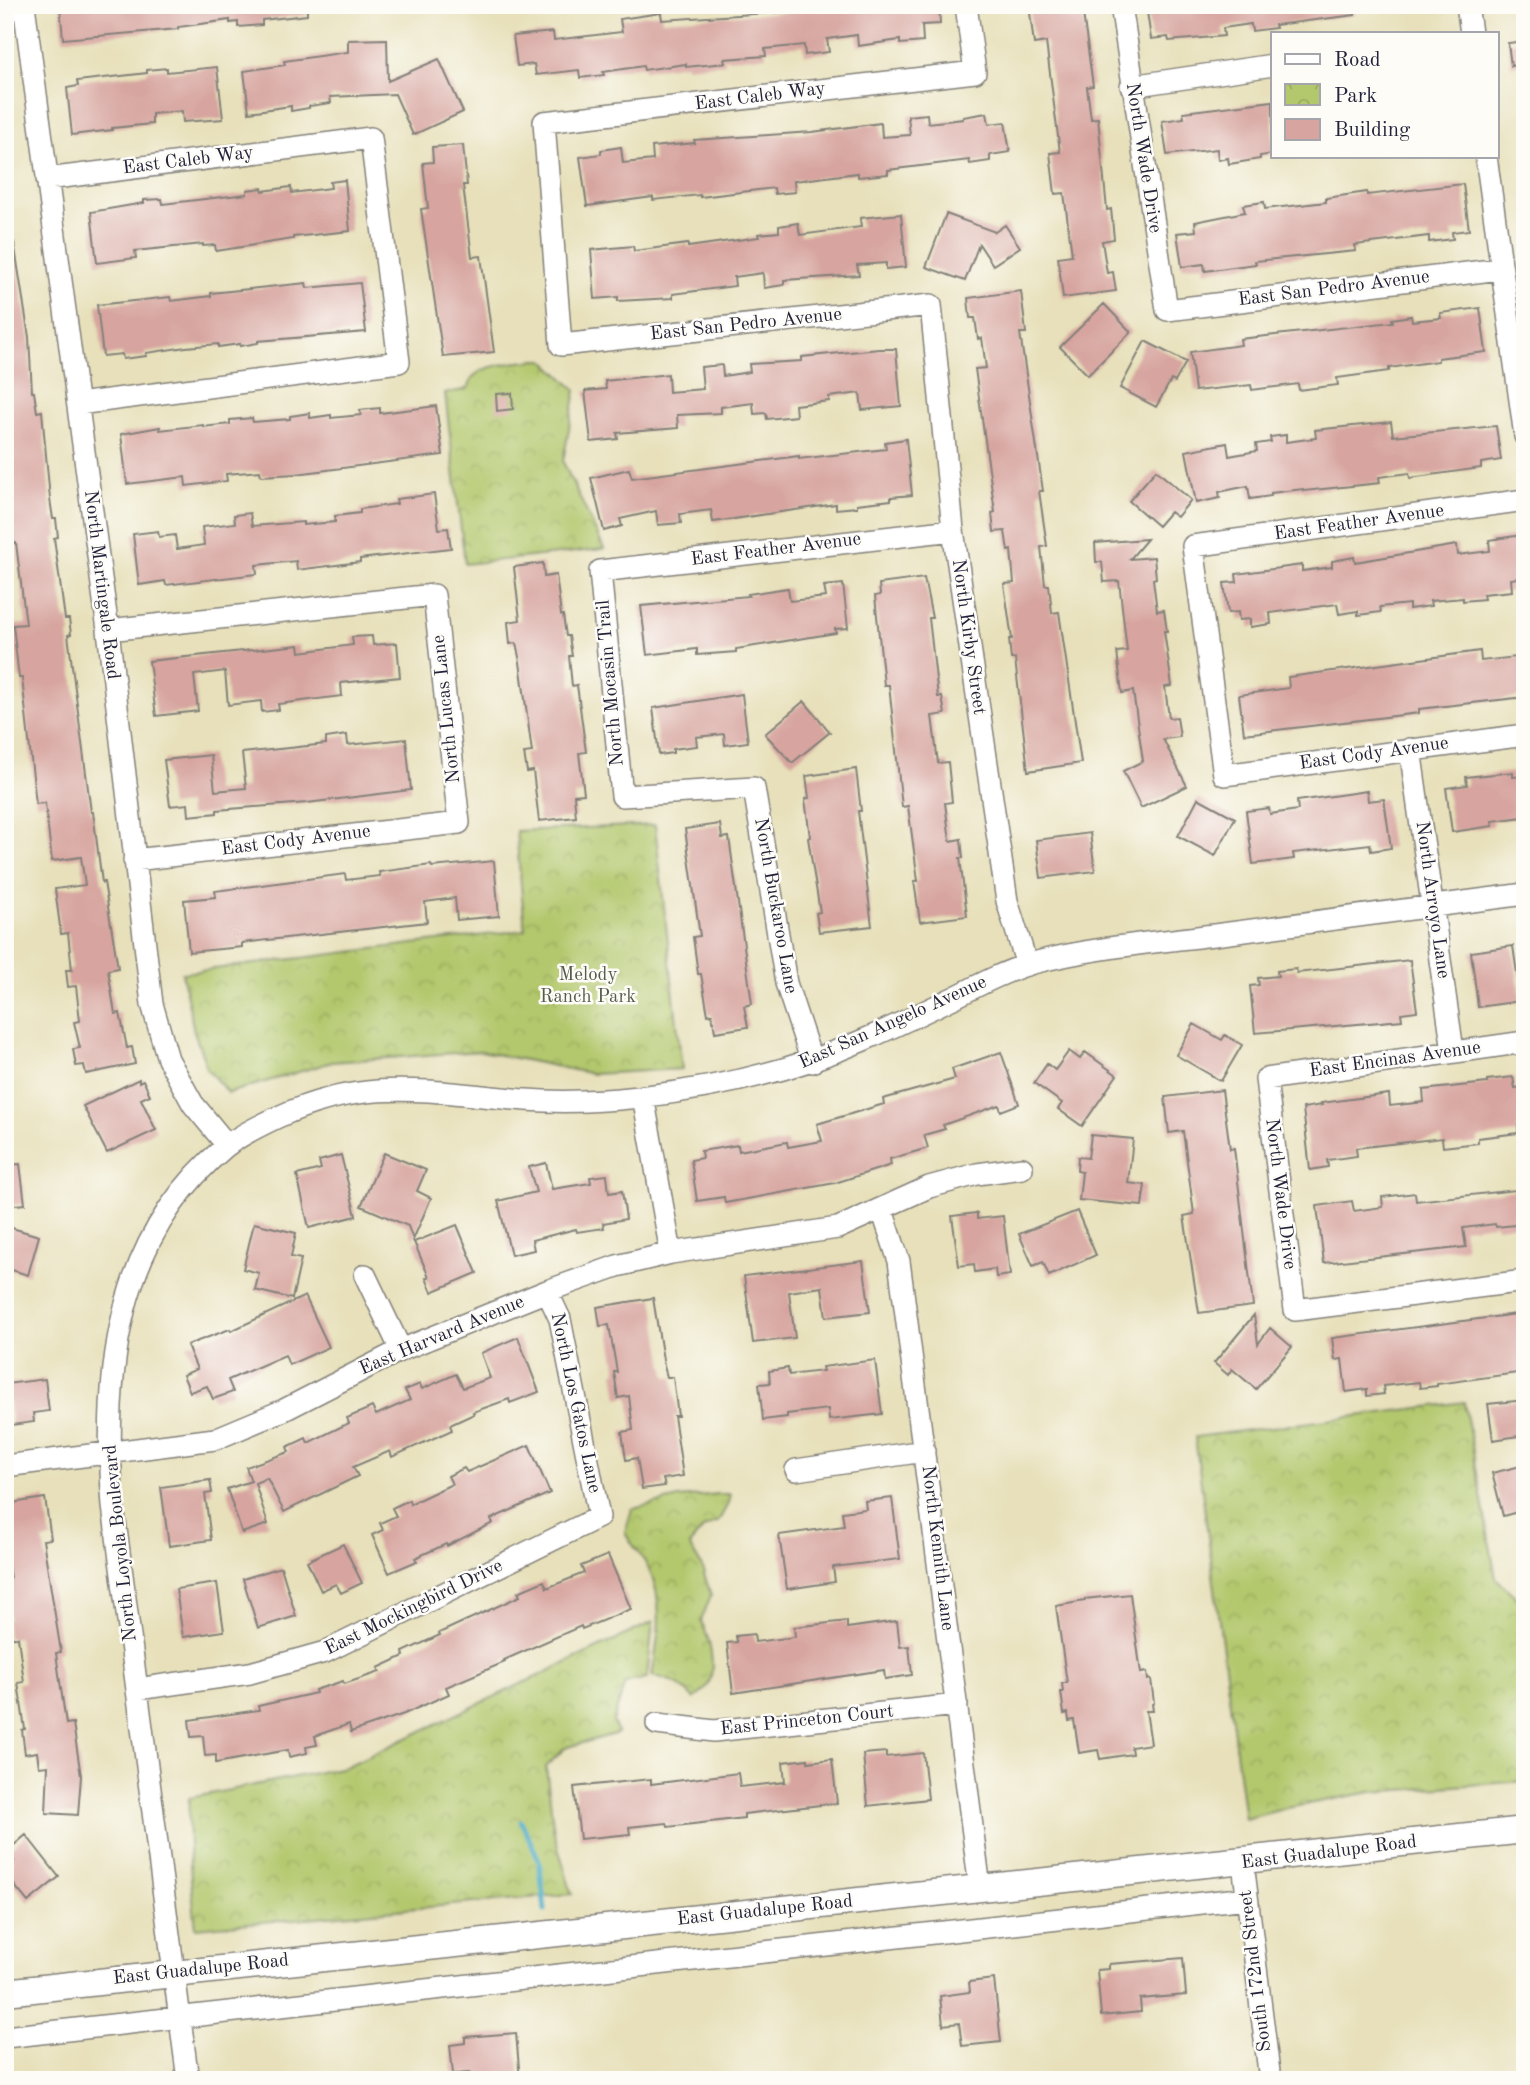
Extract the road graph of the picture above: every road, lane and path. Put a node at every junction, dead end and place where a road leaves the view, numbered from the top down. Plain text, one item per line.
1 (24, 5) edge
2 (965, 5) edge
3 (1121, 5) edge
4 (1467, 5) edge
5 (1471, 32) edge
6 (1271, 65) edge
7 (1131, 86) junction
8 (1486, 158) edge
9 (47, 179) junction
10 (1500, 269) junction
11 (931, 305) joint
12 (1167, 310) joint
13 (561, 345) joint
14 (78, 404) junction
15 (1525, 436) edge
16 (1525, 500) edge
17 (953, 530) junction
18 (600, 571) joint
19 (108, 630) junction
20 (1525, 735) edge
21 (1410, 749) junction
22 (1224, 775) joint
23 (754, 788) joint
24 (459, 823) joint
25 (134, 860) junction
26 (1525, 894) edge
27 (1433, 906) junction
28 (1027, 965) junction
29 (1525, 1042) edge
30 (1453, 1051) junction
31 (812, 1062) junction
32 (1266, 1079) joint
33 (643, 1096) junction
34 (227, 1145) junction
35 (1022, 1168) dead end
36 (882, 1210) junction
37 (671, 1252) junction
38 (365, 1275) dead end
39 (1525, 1281) edge
40 (547, 1291) junction
41 (401, 1350) junction
42 (924, 1451) junction
43 (110, 1453) junction
44 (5, 1466) edge
45 (796, 1470) dead end
46 (599, 1517) joint
47 (137, 1689) junction
48 (957, 1705) junction
49 (657, 1724) dead end
50 (1525, 1830) edge
51 (1243, 1863) junction
52 (980, 1888) junction
53 (1247, 1898) junction
54 (175, 1973) junction
55 (5, 1992) edge
56 (181, 2017) junction
57 (5, 2037) edge
58 (188, 2080) edge
59 (1270, 2080) edge

1 - 9 street, North Martingale Road
2 - 13 street, East Caleb Way
3 - 7 street, North Wade Drive
4 - 5 street
6 - 7 street
7 - 12 street, North Wade Drive
8 - 10 street
9 - 14 street, North Martingale Road
9 - 14 street, East Caleb Way
10 - 12 street, East San Pedro Avenue
10 - 15 street
11 - 13 street, East San Pedro Avenue
11 - 17 street, North Kirby Street
14 - 19 street, North Martingale Road
16 - 22 street, East Feather Avenue
17 - 18 street, East Feather Avenue
17 - 28 street, North Kirby Street
18 - 23 street, North Mocasin Trail
19 - 24 street, North Lucas Lane
19 - 25 street, North Martingale Road
20 - 21 street, East Cody Avenue
21 - 22 street, East Cody Avenue
21 - 27 street, North Arroyo Lane
23 - 31 street, North Buckaroo Lane
24 - 25 street, East Cody Avenue
25 - 34 street, North Martingale Road
26 - 27 street, East San Angelo Avenue
27 - 28 street, East San Angelo Avenue
27 - 30 street, North Arroyo Lane
28 - 31 street, East San Angelo Avenue
29 - 30 street, East Encinas Avenue
30 - 32 street, East Encinas Avenue
31 - 33 street, East San Angelo Avenue
32 - 39 street, North Wade Drive
33 - 34 street, East San Angelo Avenue
33 - 37 street
34 - 43 street, North Loyola Boulevard
35 - 36 street, East Harvard Avenue
36 - 37 street, East Harvard Avenue
36 - 42 street, North Kennith Lane
37 - 40 street, East Harvard Avenue
38 - 41 street
40 - 41 street, East Harvard Avenue
40 - 46 street, North Los Gatos Lane
41 - 43 street, East Harvard Avenue
42 - 45 street
42 - 48 street, North Kennith Lane
43 - 44 street, East Harvard Avenue
43 - 47 street, North Loyola Boulevard
46 - 47 street, East Mockingbird Drive
47 - 54 street, North Loyola Boulevard
48 - 49 street, East Princeton Court
48 - 52 street, North Kennith Lane
50 - 51 main road, East Guadalupe Road
51 - 52 main road, East Guadalupe Road
51 - 53 street, South 172nd Street
52 - 54 main road, East Guadalupe Road
53 - 56 street, East Guadalupe Road
53 - 59 street, South 172nd Street
54 - 55 main road, East Guadalupe Road
54 - 56 street, North Loyola Boulevard
56 - 57 street, East Guadalupe Road
56 - 58 street, North Loyola Boulevard

